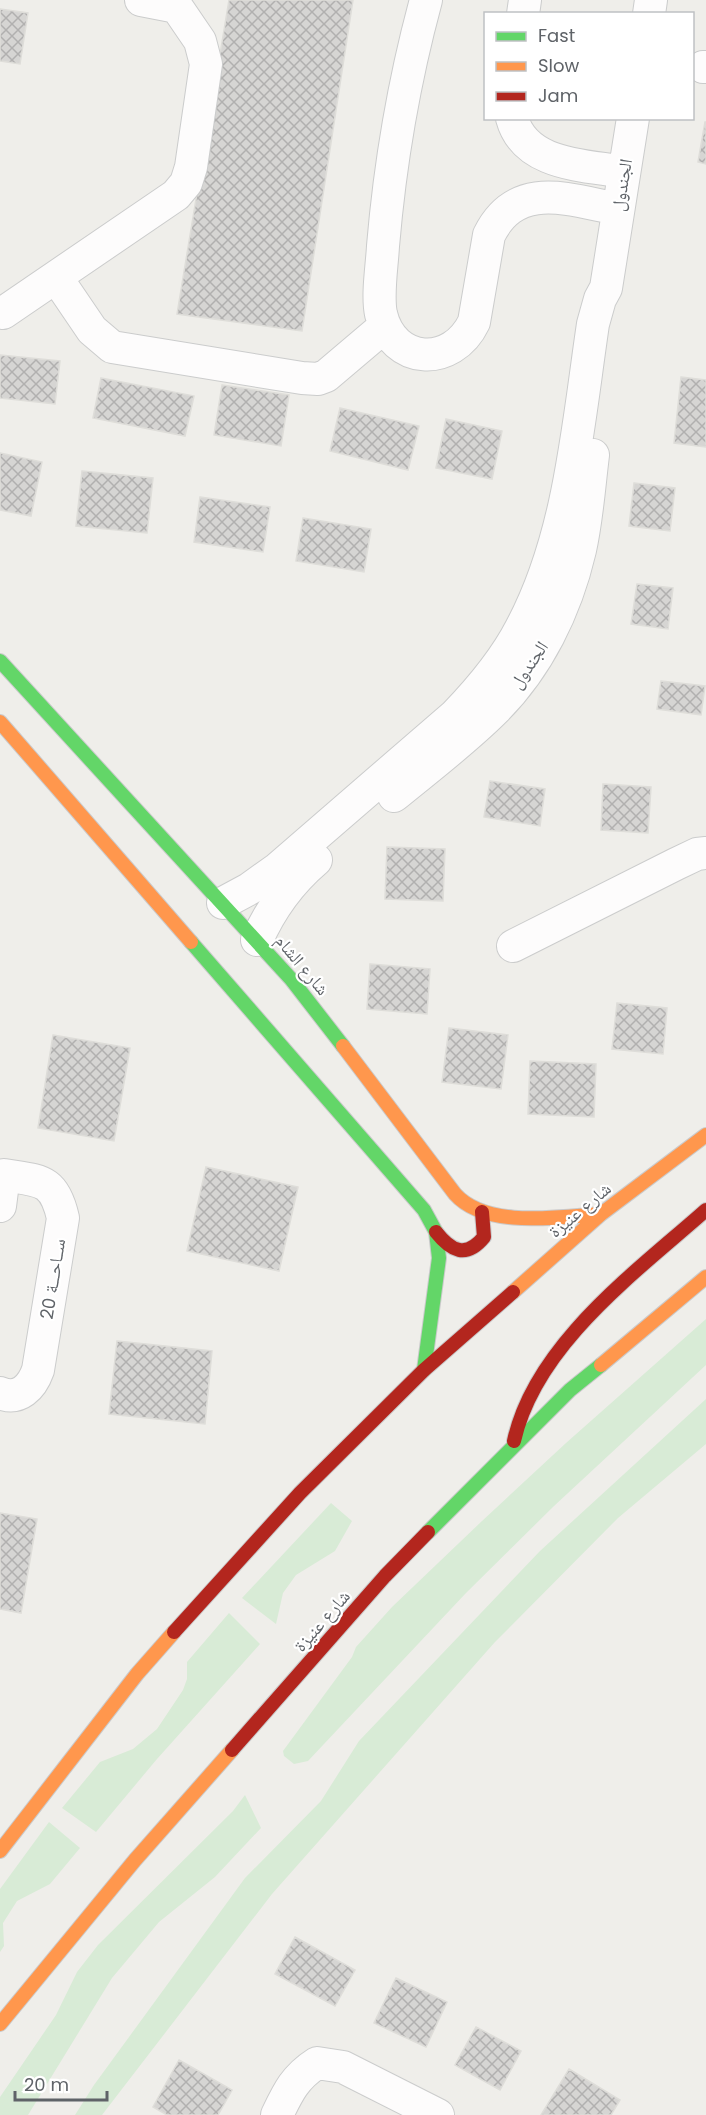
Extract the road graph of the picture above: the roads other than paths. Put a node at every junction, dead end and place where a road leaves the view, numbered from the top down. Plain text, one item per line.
1 (141, 0) edge
2 (426, 0) edge
3 (174, 4) edge
4 (513, 120) edge
5 (633, 120) edge
6 (624, 172) junction
7 (618, 209) junction
8 (56, 277) junction
9 (606, 288) junction
10 (3, 313) dead end
11 (385, 326) junction
12 (0, 661) edge
13 (0, 722) edge
14 (706, 853) edge
15 (223, 903) junction
16 (257, 940) junction
17 (513, 946) dead end
18 (706, 1135) edge
19 (2, 1174) edge
20 (0, 1206) edge
21 (706, 1210) edge
22 (482, 1212) junction
23 (601, 1214) junction
24 (436, 1232) junction
25 (706, 1276) edge
26 (424, 1370) junction
27 (0, 1393) edge
28 (513, 1446) junction
29 (0, 1851) edge
30 (0, 2024) edge
31 (277, 2115) edge
32 (438, 2115) edge

1 - 3 street
2 - 11 street
3 - 8 street
4 - 6 street
5 - 6 street, الجندول
6 - 7 street, الجندول
7 - 9 street, الجندول
7 - 11 street
8 - 10 street
8 - 11 street
9 - 15 street, الجندول
9 - 16 street, الجندول
12 - 15 main road, شارع الشام
13 - 24 main road
14 - 17 street
15 - 16 main road, شارع الشام
16 - 22 main road, شارع الشام
18 - 23 main road, شارع عنيزة
19 - 20 street, ســاحـــة 20
19 - 27 street, ســاحـــة 20
21 - 28 main road
22 - 23 main road, شارع الشام
22 - 24 main road
23 - 26 main road, شارع عنيزة
24 - 26 main road
25 - 28 main road, شارع عنيزة
26 - 29 main road, شارع عنيزة
28 - 30 main road, شارع عنيزة
31 - 32 street

